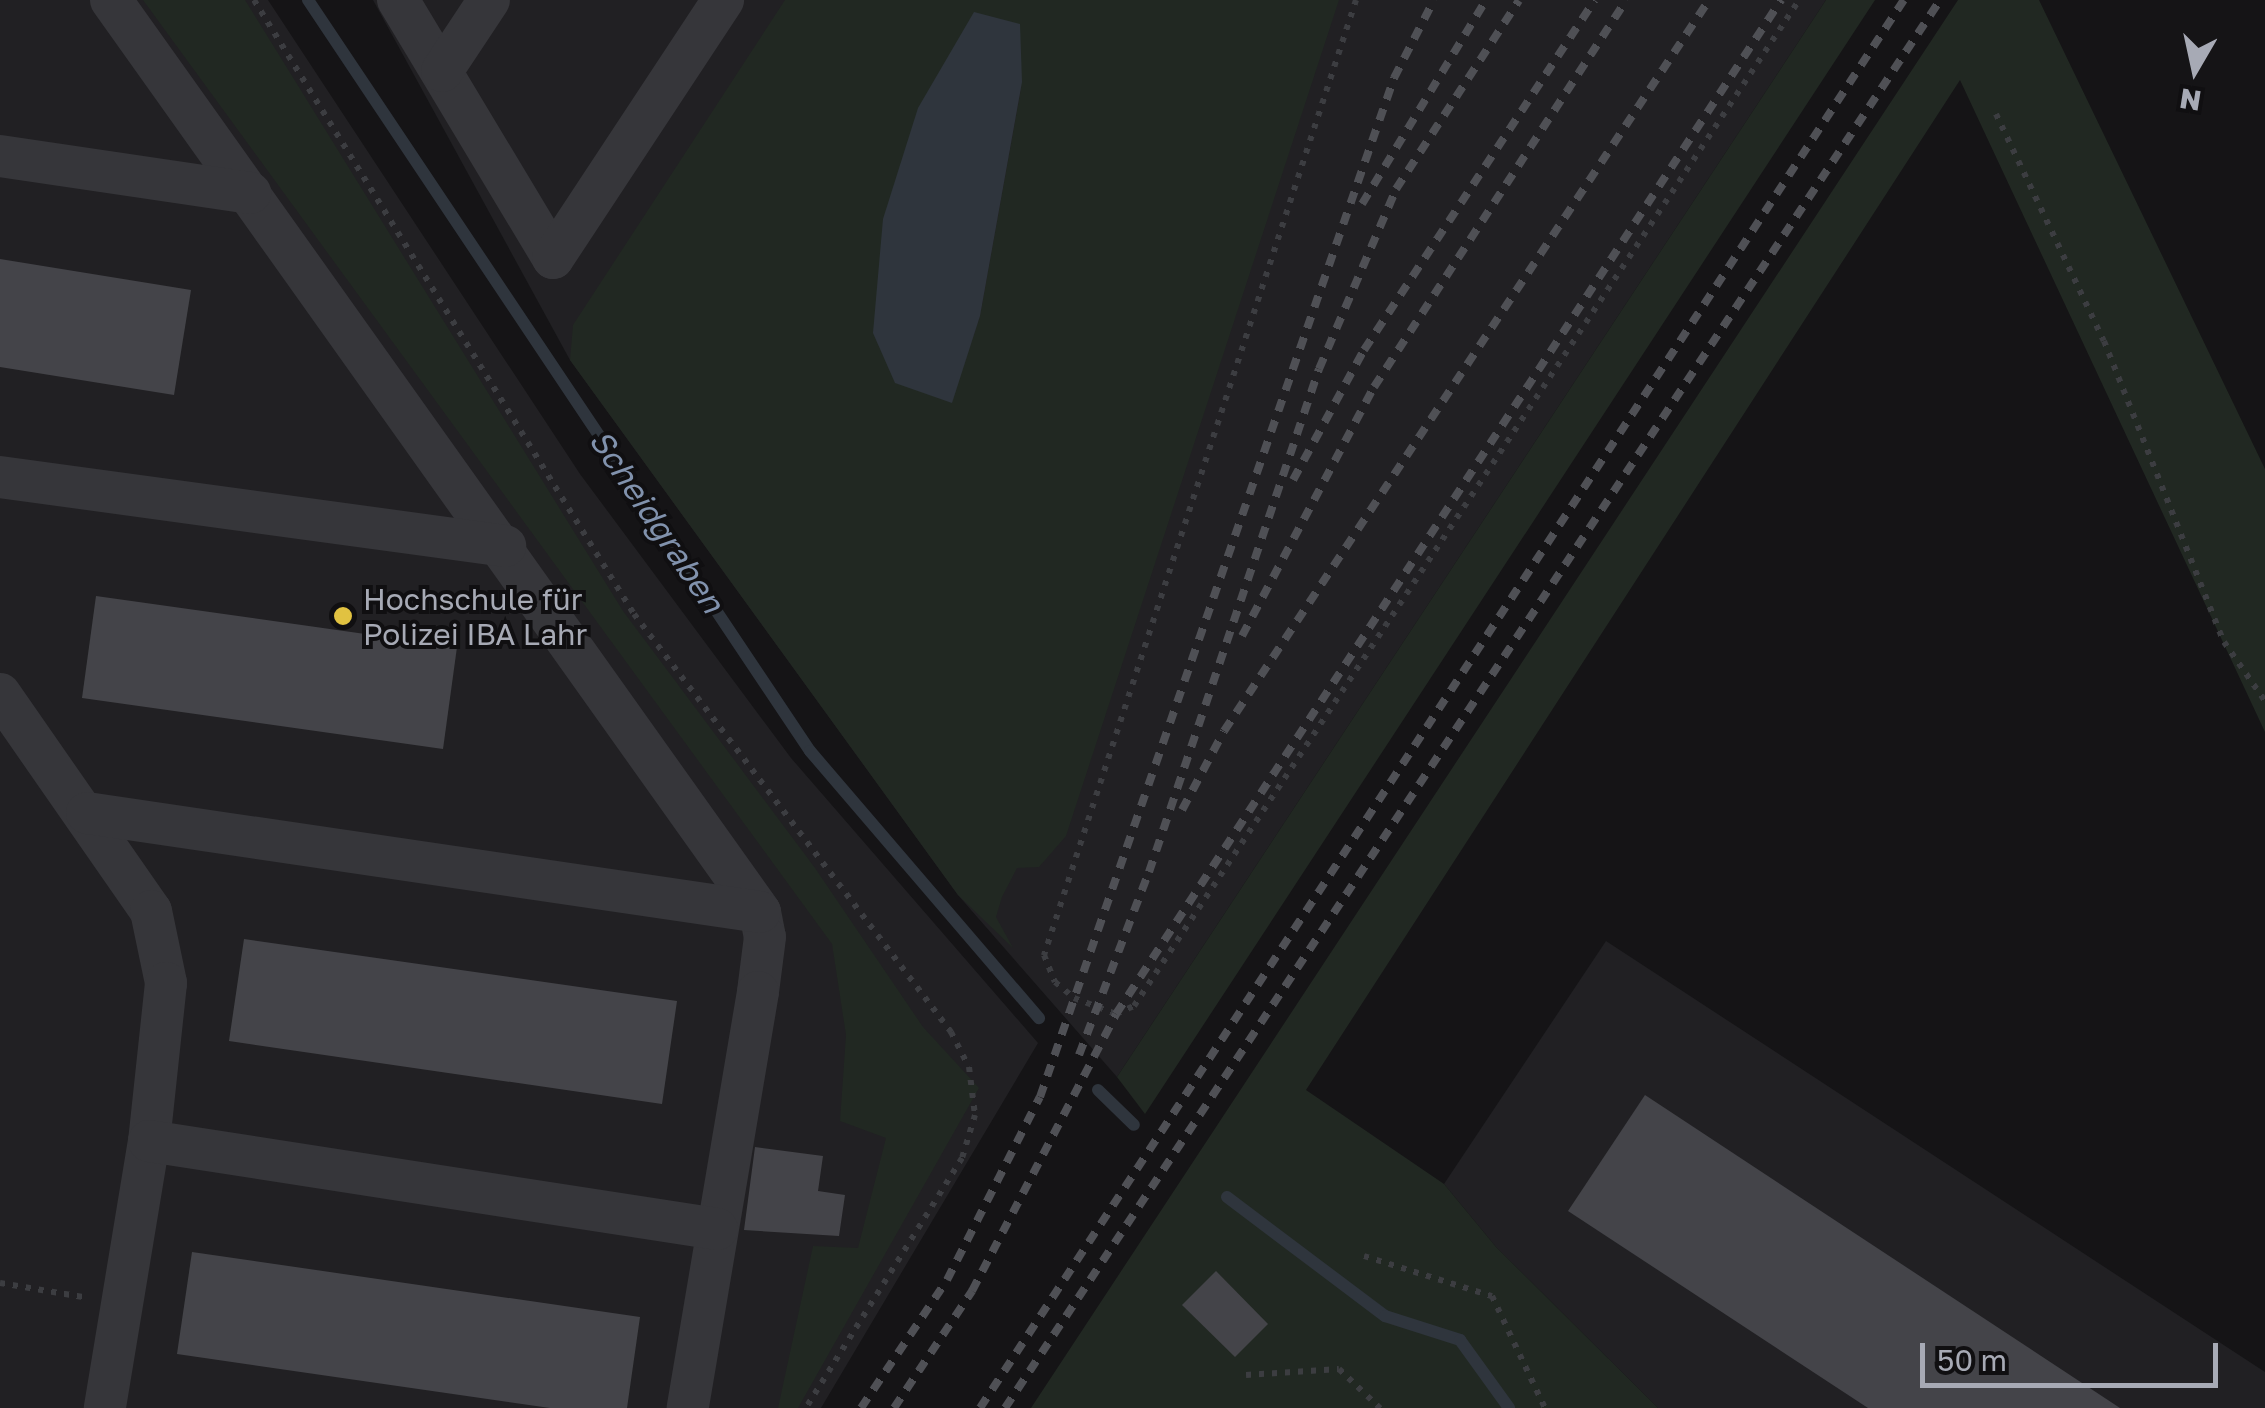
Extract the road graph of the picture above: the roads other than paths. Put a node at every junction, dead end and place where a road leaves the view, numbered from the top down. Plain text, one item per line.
1 (111, 0) edge
2 (398, 0) edge
3 (489, 0) edge
4 (723, 0) edge
5 (442, 71) junction
6 (0, 156) edge
7 (250, 193) junction
8 (0, 476) edge
9 (506, 546) junction
10 (0, 694) edge
11 (88, 813) junction
12 (760, 912) junction
13 (150, 1141) junction
14 (717, 1229) junction
15 (105, 1408) edge
16 (688, 1408) edge

1 - 7 lane
2 - 5 lane
3 - 5 lane
4 - 5 lane
6 - 7 lane
7 - 9 lane
8 - 9 lane
9 - 12 lane
10 - 11 lane
11 - 12 lane
11 - 13 lane
12 - 14 lane
13 - 14 lane
13 - 15 lane
14 - 16 lane

